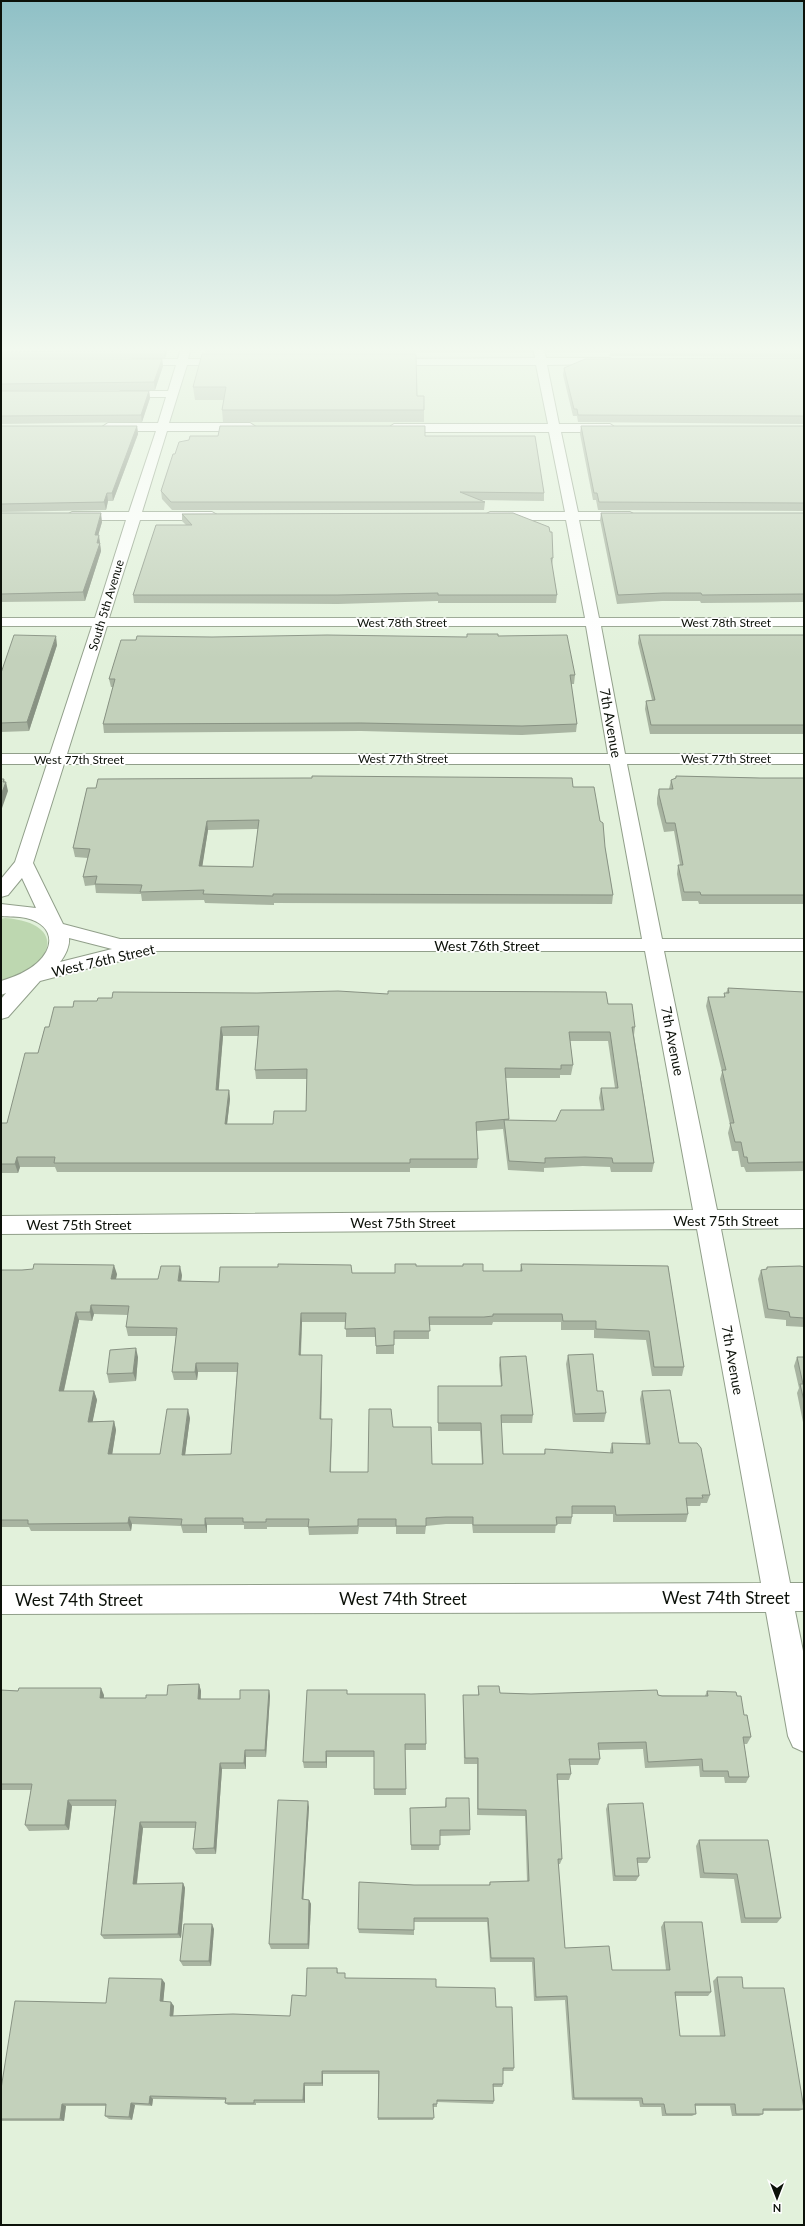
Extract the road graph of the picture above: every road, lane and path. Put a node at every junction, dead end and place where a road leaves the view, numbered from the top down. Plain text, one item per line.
1 (155, 451) edge
2 (559, 451) edge
3 (55, 516) edge
4 (133, 516) junction
5 (229, 516) edge
6 (475, 516) edge
7 (571, 516) junction
8 (641, 516) edge
9 (1, 622) edge
10 (100, 622) junction
11 (593, 622) junction
12 (804, 622) edge
13 (616, 758) junction
14 (58, 759) junction
15 (804, 759) edge
16 (1, 760) edge
17 (24, 862) junction
18 (1, 891) edge
19 (1, 910) edge
20 (56, 927) junction
21 (654, 944) junction
22 (804, 945) edge
23 (170, 946) junction
24 (34, 977) junction
25 (1, 988) edge
26 (1, 1012) edge
27 (804, 1219) edge
28 (707, 1220) junction
29 (1, 1225) edge
30 (790, 1597) edge
31 (1, 1600) edge
32 (804, 1736) edge

1 - 4 street, South 5th Avenue
2 - 7 street, 7th Avenue
3 - 4 street
4 - 5 street
4 - 10 street, South 5th Avenue
6 - 7 street
7 - 8 street
7 - 11 street, 7th Avenue
9 - 10 street, West 78th Street
10 - 11 street, West 78th Street
10 - 14 street, South 5th Avenue
11 - 12 street, West 78th Street
11 - 13 street, 7th Avenue
13 - 14 street, West 77th Street
13 - 15 street, West 77th Street
13 - 21 street, 7th Avenue
14 - 16 street, West 77th Street
14 - 17 street, South 5th Avenue
17 - 18 street, South 5th Avenue
17 - 20 street
19 - 20 street, West 76th Street
20 - 23 street, West 76th Street
20 - 24 street
21 - 22 street, West 76th Street
21 - 23 street, West 76th Street
21 - 28 street, 7th Avenue
23 - 24 street, West 76th Street
24 - 25 street, West 76th Street
24 - 26 street
27 - 28 street, West 75th Street
28 - 29 street, West 75th Street
28 - 30 street, 7th Avenue
30 - 31 street, West 74th Street
30 - 32 street, 7th Avenue

